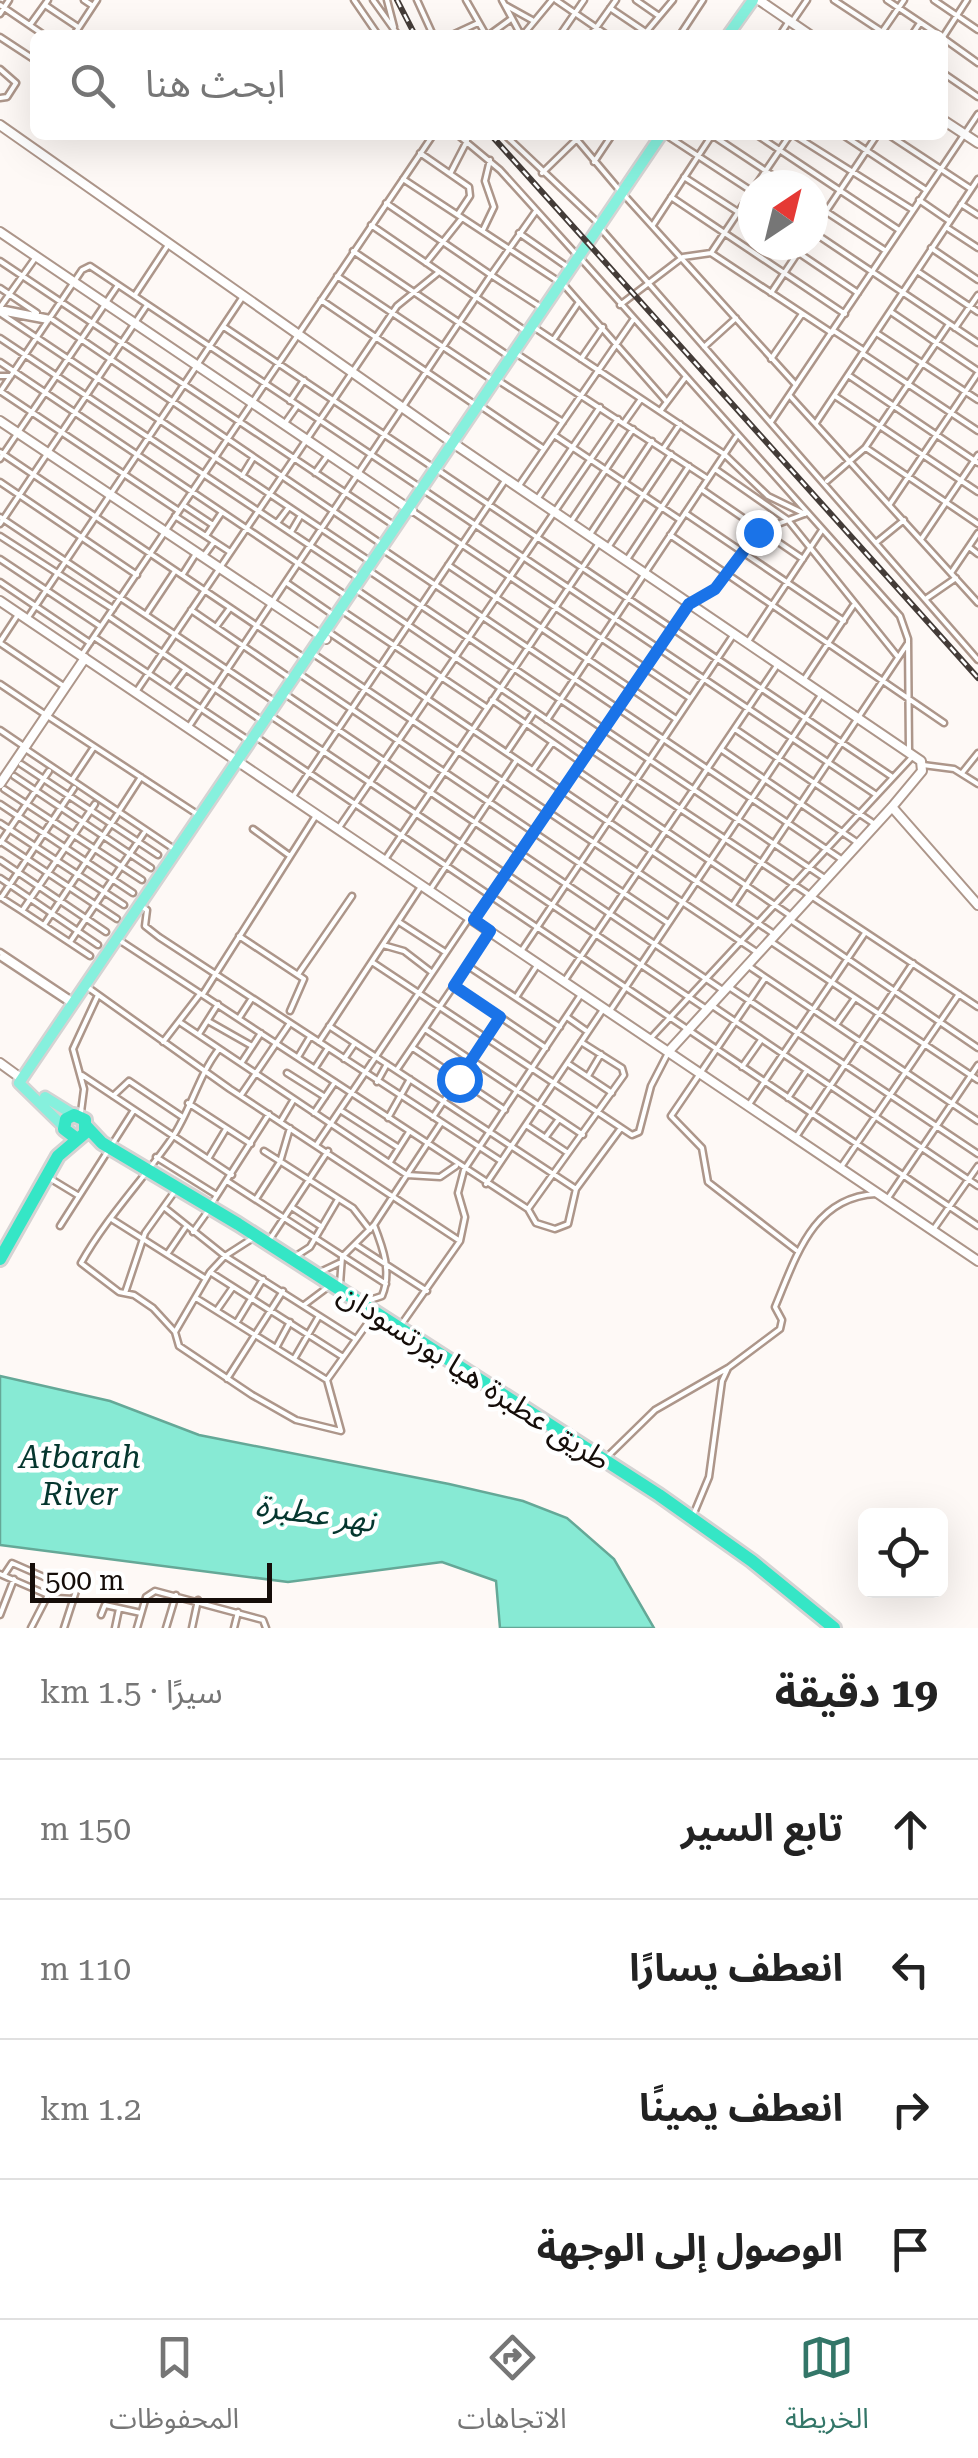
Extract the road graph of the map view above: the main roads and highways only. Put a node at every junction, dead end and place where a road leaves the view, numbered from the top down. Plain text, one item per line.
1 (759, 0) edge
2 (735, 30) edge
3 (661, 140) edge
4 (580, 258) junction
5 (562, 284) junction
6 (531, 330) junction
7 (410, 510) junction
8 (384, 548) junction
9 (241, 762) junction
10 (142, 907) junction
11 (25, 1079) junction
12 (75, 1128) junction
13 (0, 1259) edge
14 (834, 1628) edge

1 - 2 main road
3 - 4 main road
4 - 5 main road
4 - 5 main road
5 - 6 main road
5 - 6 main road
6 - 7 main road
7 - 8 main road
7 - 8 main road
8 - 9 main road
9 - 10 main road
9 - 10 main road
10 - 11 main road
10 - 11 main road
11 - 12 main road
12 - 13 highway
12 - 14 highway, طريق عطبرة هيا بورتسودان

